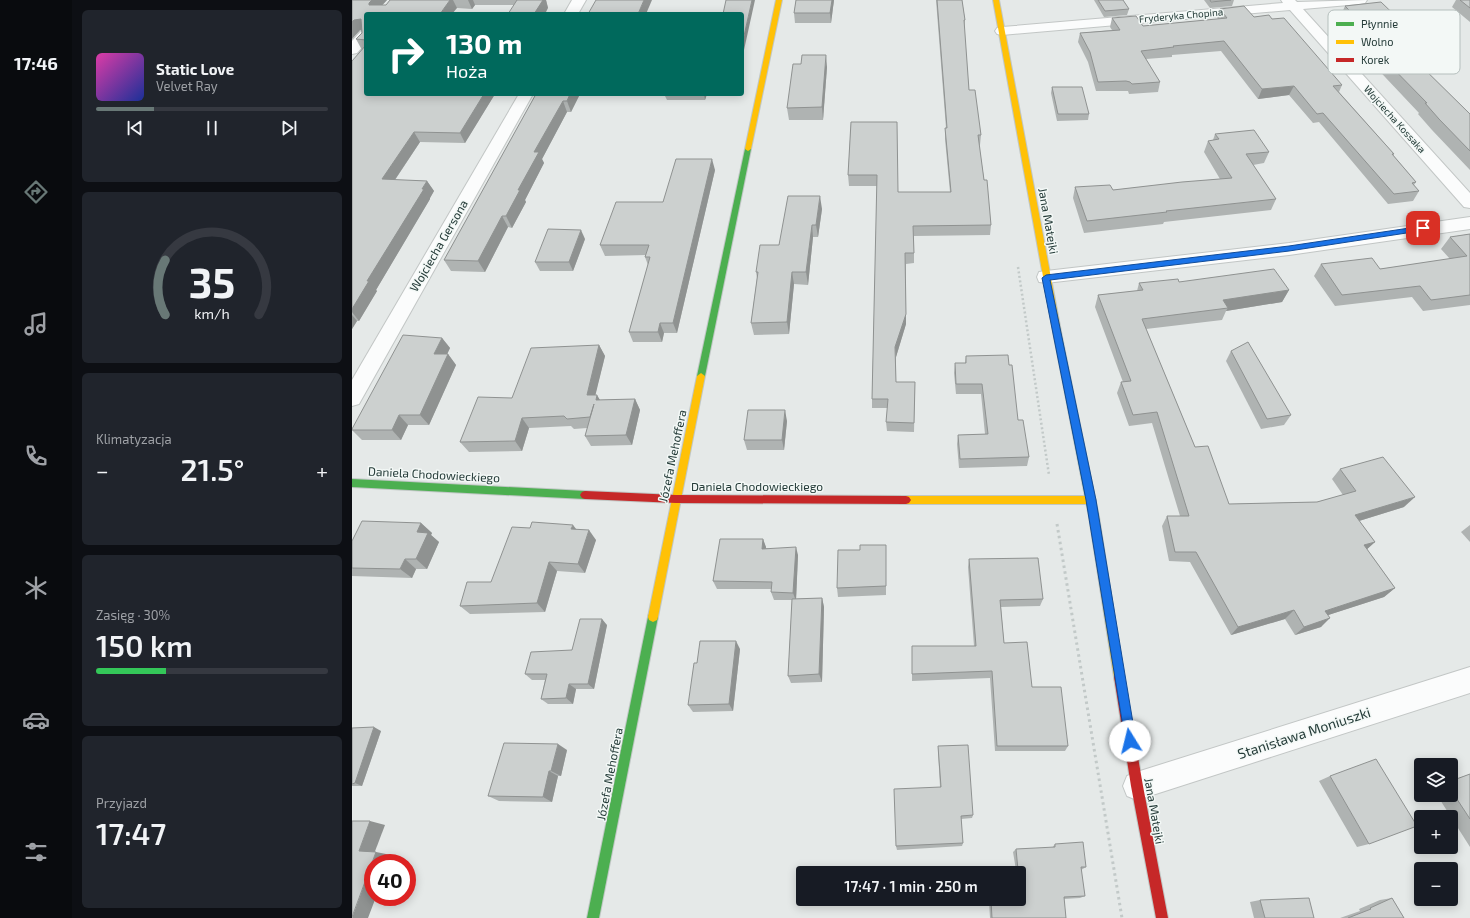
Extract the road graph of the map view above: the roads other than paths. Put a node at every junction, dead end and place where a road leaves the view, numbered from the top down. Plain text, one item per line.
1 (579, 0) edge
2 (779, 0) edge
3 (996, 0) edge
4 (1360, 0) edge
5 (1290, 3) edge
6 (572, 12) edge
7 (1002, 30) junction
8 (364, 36) edge
9 (1328, 45) edge
10 (352, 50) edge
11 (1354, 74) edge
12 (525, 96) edge
13 (1470, 203) edge
14 (1470, 223) edge
15 (1046, 278) junction
16 (352, 398) edge
17 (352, 482) edge
18 (676, 499) junction
19 (1091, 500) junction
20 (1470, 680) edge
21 (1137, 786) junction
22 (593, 918) edge
23 (1162, 918) edge

1 - 6 street
2 - 18 street, Józefa Mehoffera
3 - 7 street, Jana Matejki
4 - 5 street, Fryderyka Chopina
5 - 7 street, Fryderyka Chopina
5 - 9 street, Wojciecha Kossaka
7 - 15 street, Jana Matejki
8 - 10 street
11 - 13 street, Wojciecha Kossaka
12 - 16 street, Wojciecha Gersona
14 - 15 street
15 - 19 street, Jana Matejki
17 - 18 street, Daniela Chodowieckiego
18 - 19 street, Daniela Chodowieckiego
18 - 22 street, Józefa Mehoffera
19 - 21 street, Jana Matejki
20 - 21 street, Stanisława Moniuszki
21 - 23 street, Jana Matejki

